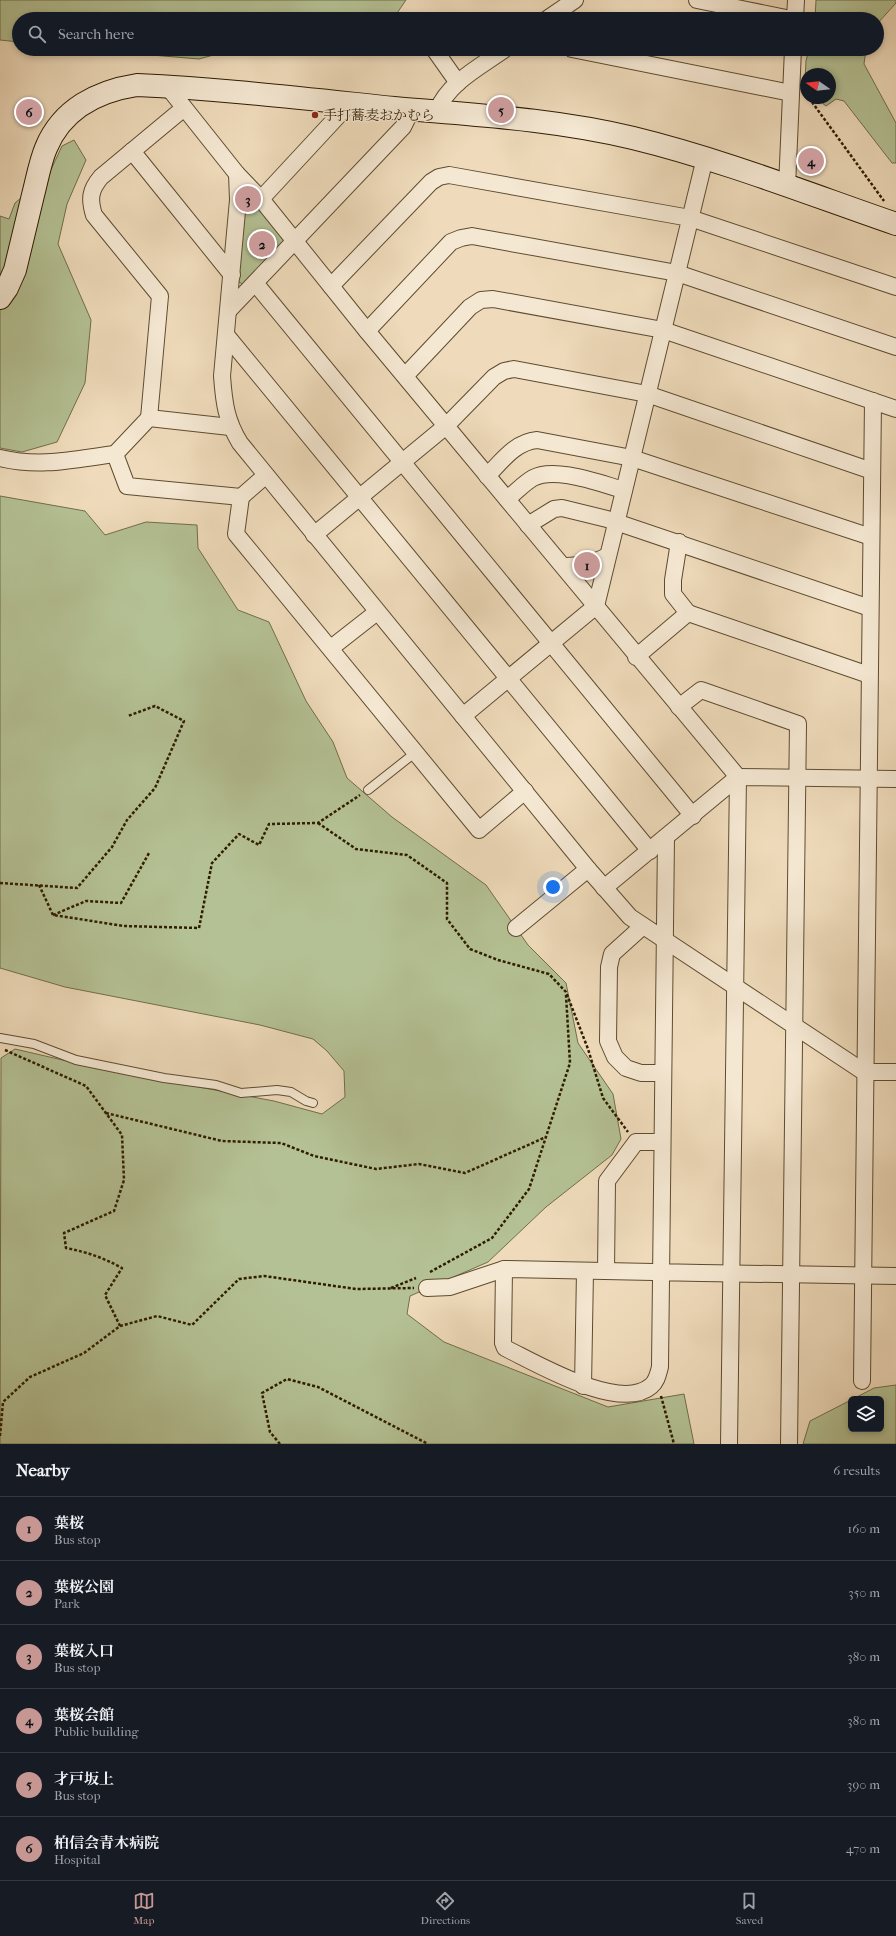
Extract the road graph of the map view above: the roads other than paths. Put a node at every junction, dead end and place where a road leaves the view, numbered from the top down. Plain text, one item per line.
1 (575, 0) edge
2 (697, 0) edge
3 (796, 0) edge
4 (557, 12) edge
5 (756, 12) edge
6 (795, 12) edge
7 (439, 56) edge
8 (495, 56) edge
9 (607, 56) edge
10 (793, 56) edge
11 (458, 83) junction
12 (166, 86) junction
13 (791, 93) junction
14 (350, 103) junction
15 (184, 108) junction
16 (412, 109) junction
17 (437, 111) junction
18 (132, 151) junction
19 (705, 158) junction
20 (237, 174) junction
21 (787, 187) junction
22 (261, 199) junction
23 (892, 215) edge
24 (690, 218) junction
25 (295, 241) junction
26 (677, 273) junction
27 (232, 275) junction
28 (256, 284) junction
29 (331, 286) junction
30 (896, 287) edge
31 (0, 298) edge
32 (229, 310) junction
33 (663, 330) junction
34 (367, 331) junction
35 (227, 336) junction
36 (896, 347) edge
37 (405, 376) junction
38 (647, 394) junction
39 (873, 401) junction
40 (896, 408) edge
41 (149, 418) junction
42 (446, 426) junction
43 (230, 427) junction
44 (115, 454) junction
45 (0, 458) edge
46 (632, 458) junction
47 (402, 462) junction
48 (872, 471) junction
49 (265, 476) junction
50 (487, 476) junction
51 (624, 490) junction
52 (241, 497) junction
53 (359, 497) junction
54 (507, 500) junction
55 (616, 521) junction
56 (528, 524) junction
57 (314, 535) junction
58 (871, 537) junction
59 (679, 542) junction
60 (609, 551) junction
61 (559, 562) junction
62 (596, 606) junction
63 (870, 608) junction
64 (377, 612) junction
65 (688, 613) junction
66 (551, 643) junction
67 (331, 648) junction
68 (636, 657) junction
69 (869, 675) junction
70 (508, 679) junction
71 (679, 707) junction
72 (463, 716) junction
73 (416, 752) junction
74 (738, 777) junction
75 (799, 778) junction
76 (868, 779) junction
77 (896, 779) edge
78 (368, 790) road end
79 (525, 791) junction
80 (693, 816) junction
81 (666, 838) junction
82 (650, 851) junction
83 (588, 869) junction
84 (604, 888) junction
85 (643, 926) junction
86 (516, 928) dead end
87 (666, 941) junction
88 (735, 987) junction
89 (796, 1027) junction
90 (0, 1038) edge
91 (864, 1072) junction
92 (896, 1072) edge
93 (664, 1073) junction
94 (313, 1103) dead end
95 (662, 1142) junction
96 (504, 1269) junction
97 (585, 1271) junction
98 (606, 1271) junction
99 (662, 1272) junction
100 (731, 1273) junction
101 (791, 1274) junction
102 (862, 1275) junction
103 (896, 1276) edge
104 (427, 1288) road end
105 (862, 1381) dead end
106 (582, 1386) junction
107 (729, 1444) edge
108 (789, 1444) edge

1 - 4 street
2 - 5 street
3 - 6 street
7 - 11 street
8 - 11 street
9 - 13 street
10 - 13 street
11 - 17 street
12 - 14 street
12 - 15 street
12 - 31 street
13 - 21 street
14 - 16 street
14 - 22 street
15 - 18 street
15 - 20 street
16 - 17 street
16 - 25 street
17 - 19 street
18 - 27 street
18 - 41 street
19 - 21 street
19 - 24 street
20 - 22 street
20 - 27 street
21 - 23 street
22 - 25 street
24 - 26 street
24 - 29 street
24 - 30 street
25 - 28 street
25 - 29 street
26 - 33 street
26 - 34 street
26 - 36 street
27 - 32 street
28 - 32 street
28 - 47 street
29 - 34 street
32 - 35 street
33 - 37 street
33 - 38 street
33 - 39 street
34 - 37 street
35 - 43 street
35 - 53 street
37 - 42 street
38 - 42 street
38 - 46 street
38 - 48 street
39 - 40 street
39 - 48 street
41 - 43 street
41 - 44 street
42 - 47 street
42 - 50 street
43 - 49 street
44 - 45 street
44 - 52 street
46 - 50 street
46 - 51 street
46 - 58 street
47 - 53 street
47 - 66 street
48 - 58 street
49 - 52 street
49 - 57 street
50 - 54 street
51 - 54 street
51 - 55 street
52 - 67 street
53 - 57 street
53 - 70 street
54 - 56 street
55 - 56 street
55 - 59 street
55 - 60 street
56 - 61 street
57 - 64 street
58 - 63 street
59 - 63 street
59 - 65 street
60 - 61 lane
60 - 62 street
61 - 62 street
62 - 66 street
62 - 68 street
63 - 69 street
64 - 67 street
64 - 72 street
65 - 68 street
65 - 69 street
66 - 70 street
66 - 80 street
67 - 73 street
68 - 71 street
69 - 76 street
70 - 72 street
70 - 82 street
71 - 74 street
71 - 75 street
72 - 79 street
73 - 78 lane
73 - 79 street
74 - 75 street
74 - 80 street
74 - 88 street
75 - 76 street
75 - 89 street
76 - 77 street
76 - 91 street
79 - 83 street
80 - 81 street
81 - 82 street
81 - 87 street
82 - 84 street
83 - 84 street
83 - 86 street
84 - 85 street
85 - 87 street
85 - 93 street
87 - 88 street
87 - 93 street
88 - 89 street
88 - 100 street
89 - 91 street
89 - 101 street
90 - 94 lane
91 - 92 street
91 - 102 street
93 - 95 street
95 - 98 street
95 - 99 street
96 - 97 street
96 - 104 street
96 - 106 street
97 - 98 street
97 - 106 street
98 - 99 street
99 - 100 street
99 - 106 street
100 - 101 street
100 - 107 street
101 - 102 street
101 - 108 street
102 - 103 street
102 - 105 street

